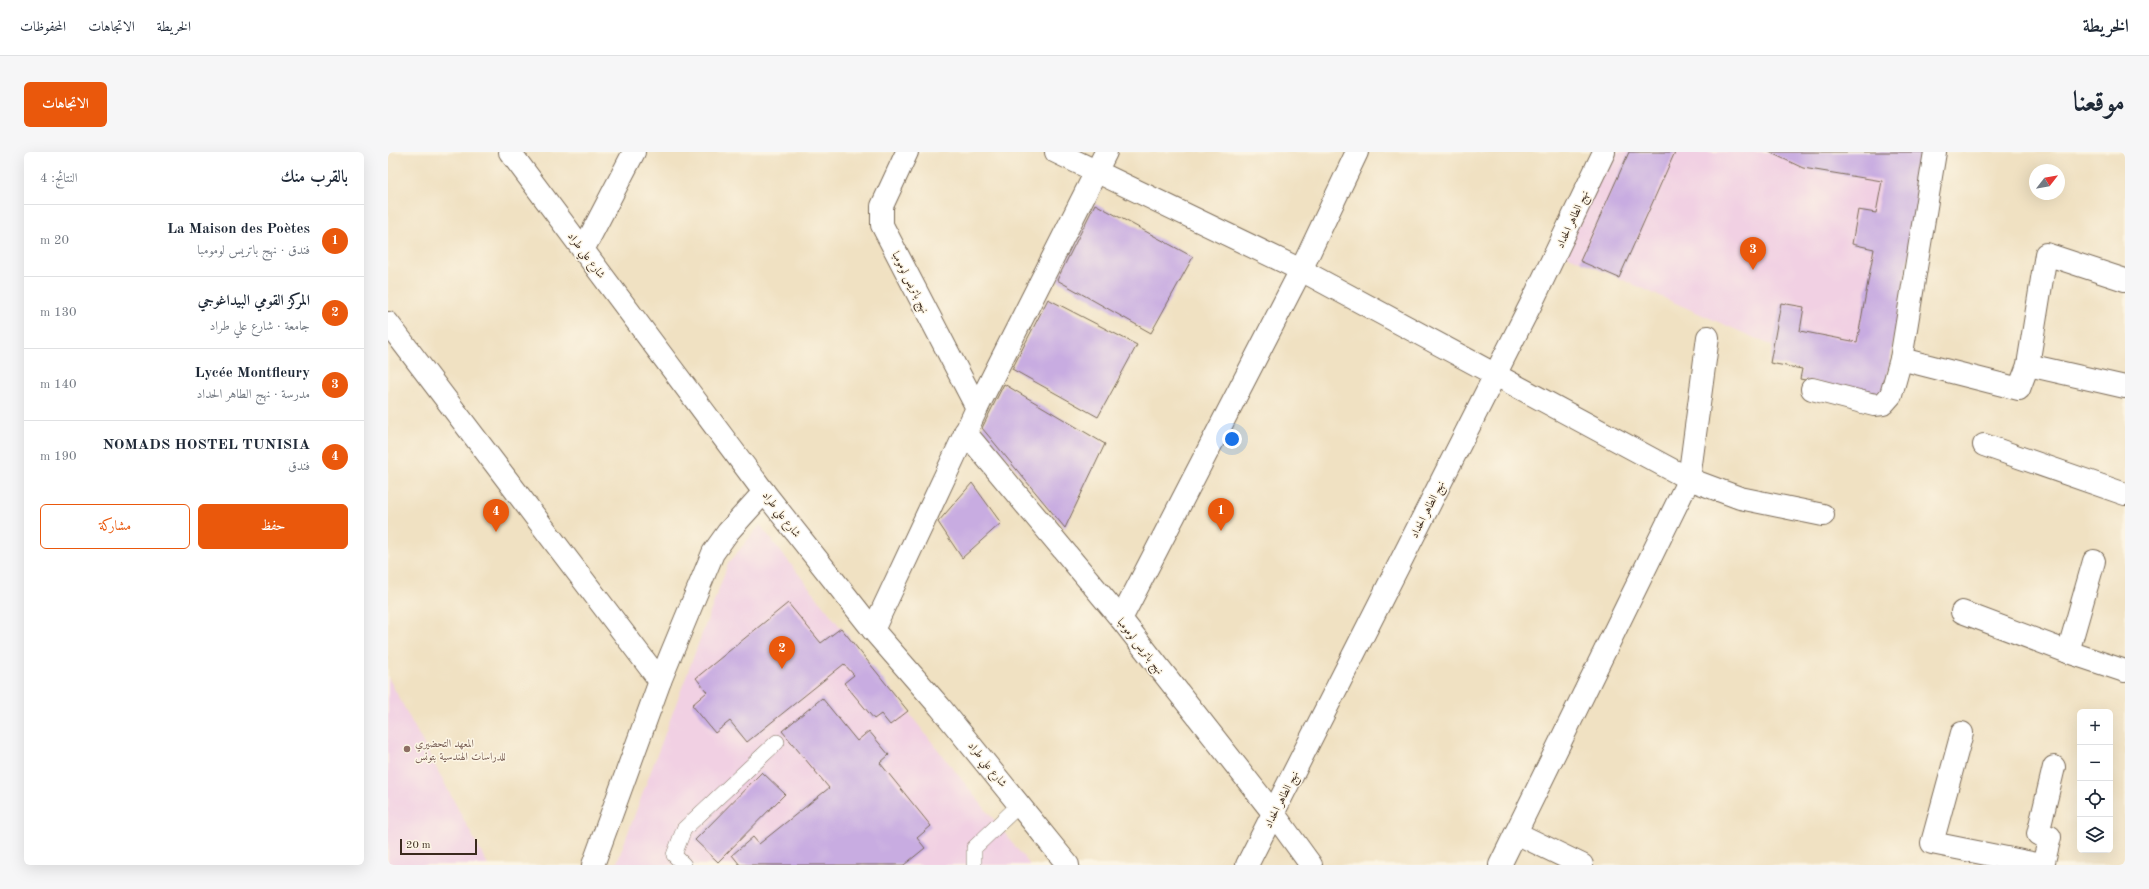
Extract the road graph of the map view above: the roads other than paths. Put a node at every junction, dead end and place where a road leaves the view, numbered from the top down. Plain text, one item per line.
1 (510, 152) edge
2 (634, 152) edge
3 (906, 152) edge
4 (1056, 152) edge
5 (1357, 152) edge
6 (1604, 152) edge
7 (1935, 152) edge
8 (1101, 161) edge
9 (583, 250) junction
10 (1301, 270) junction
11 (2125, 280) edge
12 (388, 323) edge
13 (1708, 337) dead end
14 (1901, 359) junction
15 (2028, 365) junction
16 (1494, 375) junction
17 (2125, 387) edge
18 (1812, 389) dead end
19 (977, 408) junction
20 (965, 432) junction
21 (1984, 445) dead end
22 (1689, 479) junction
23 (764, 492) junction
24 (2125, 494) edge
25 (1823, 515) dead end
26 (2094, 561) dead end
27 (1962, 612) dead end
28 (1121, 619) junction
29 (874, 630) junction
30 (2068, 652) junction
31 (2125, 671) edge
32 (660, 681) junction
33 (1962, 733) dead end
34 (777, 742) dead end
35 (2054, 767) dead end
36 (1020, 804) junction
37 (1274, 814) junction
38 (1516, 833) junction
39 (593, 865) edge
40 (684, 865) edge
41 (974, 865) edge
42 (1068, 865) edge
43 (1247, 865) edge
44 (1311, 865) edge
45 (1500, 865) edge
46 (1582, 865) edge
47 (2042, 865) edge

1 - 9 street, شارع علي طراد
2 - 9 street
3 - 19 street, نهج باتريس لومومبا
4 - 8 street
5 - 10 street
6 - 16 street, نهج الطاهر الحداد
7 - 14 street
8 - 10 street
8 - 19 street
9 - 23 street, شارع علي طراد
10 - 16 street
10 - 28 street
11 - 15 street
12 - 32 street
13 - 22 street
14 - 15 street
14 - 18 street
15 - 17 street
16 - 22 street
16 - 37 street, نهج الطاهر الحداد
19 - 20 street
20 - 28 street, نهج باتريس لومومبا
20 - 29 street
21 - 24 street
22 - 25 street
22 - 38 street
23 - 29 street, شارع علي طراد
23 - 32 street
26 - 30 street
27 - 30 street
28 - 37 street, نهج باتريس لومومبا
29 - 36 street, شارع علي طراد
30 - 31 street
32 - 39 street
33 - 47 street
34 - 40 lane
35 - 47 street
36 - 41 lane
36 - 42 street, شارع علي طراد
37 - 43 street, نهج الطاهر الحداد
37 - 44 street, نهج باتريس لومومبا
38 - 45 street
38 - 46 street

